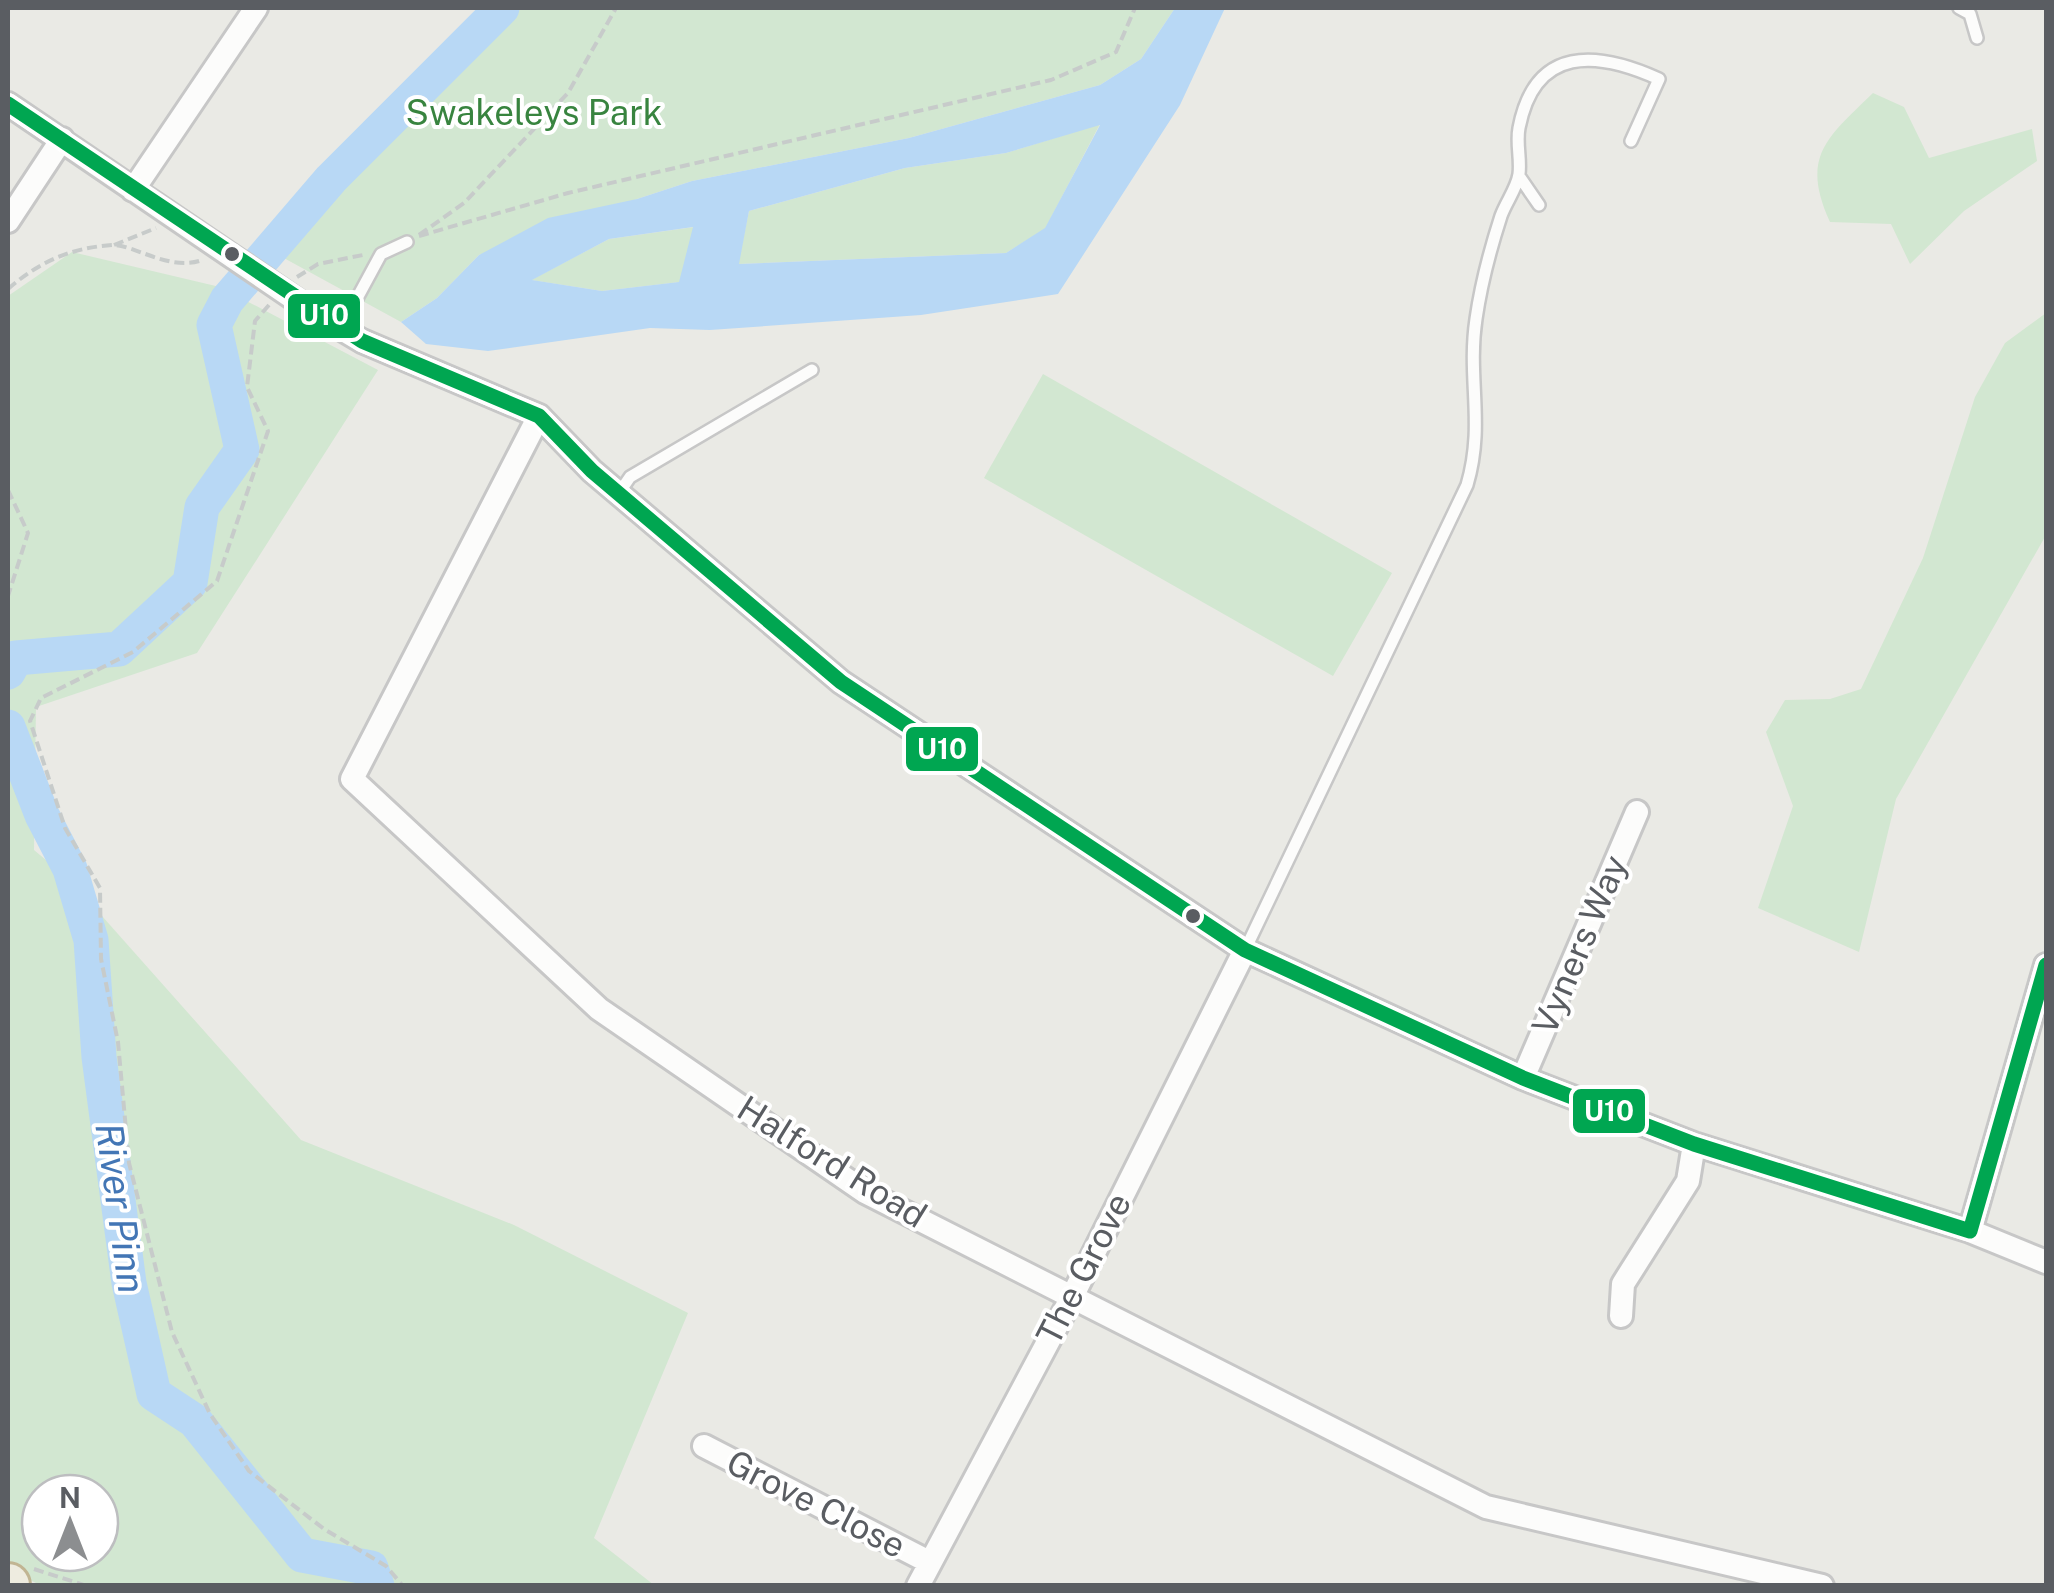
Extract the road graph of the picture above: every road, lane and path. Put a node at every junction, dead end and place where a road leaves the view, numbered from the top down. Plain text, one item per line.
1 (256, 8) edge
2 (616, 8) edge
3 (1135, 8) edge
4 (1959, 8) edge
5 (1977, 38) dead end
6 (8, 104) edge
7 (62, 139) junction
8 (1631, 141) dead end
9 (1519, 176) junction
10 (133, 190) junction
11 (1538, 205) dead end
12 (8, 221) edge
13 (156, 228) dead end
14 (411, 240) junction
15 (114, 245) junction
16 (381, 254) junction
17 (226, 256) junction
18 (8, 289) edge
19 (276, 289) junction
20 (341, 328) junction
21 (812, 370) dead end
22 (538, 416) junction
23 (8, 490) edge
24 (619, 493) junction
25 (8, 596) edge
26 (1637, 812) dead end
27 (1245, 950) junction
28 (2046, 965) edge
29 (1523, 1078) junction
30 (1694, 1144) junction
31 (1970, 1231) junction
32 (2046, 1262) edge
33 (1073, 1295) junction
34 (1621, 1316) dead end
35 (704, 1446) dead end
36 (929, 1562) junction
37 (16, 1580) edge
38 (86, 1586) edge
39 (403, 1586) edge
40 (918, 1586) edge
41 (1822, 1586) edge

1 - 10 street
2 - 14 path
3 - 14 path
4 - 5 lane
6 - 7 street
7 - 10 street
7 - 12 street
8 - 9 lane
9 - 11 lane
9 - 27 lane
10 - 17 street
13 - 15 path
14 - 16 lane
15 - 17 path
15 - 18 path
16 - 19 path
16 - 20 lane
17 - 19 street
19 - 20 street
19 - 39 path
20 - 22 street
21 - 24 lane
22 - 24 street
22 - 33 street, Halford Road
23 - 25 path
24 - 27 street
26 - 29 street, Vyners Way
27 - 29 street
27 - 33 street, The Grove
28 - 31 street
29 - 30 street
30 - 31 street
30 - 34 street
31 - 32 street
33 - 36 street, The Grove
33 - 41 street, Halford Road
35 - 36 street, Grove Close
36 - 40 street, The Grove
37 - 38 path

